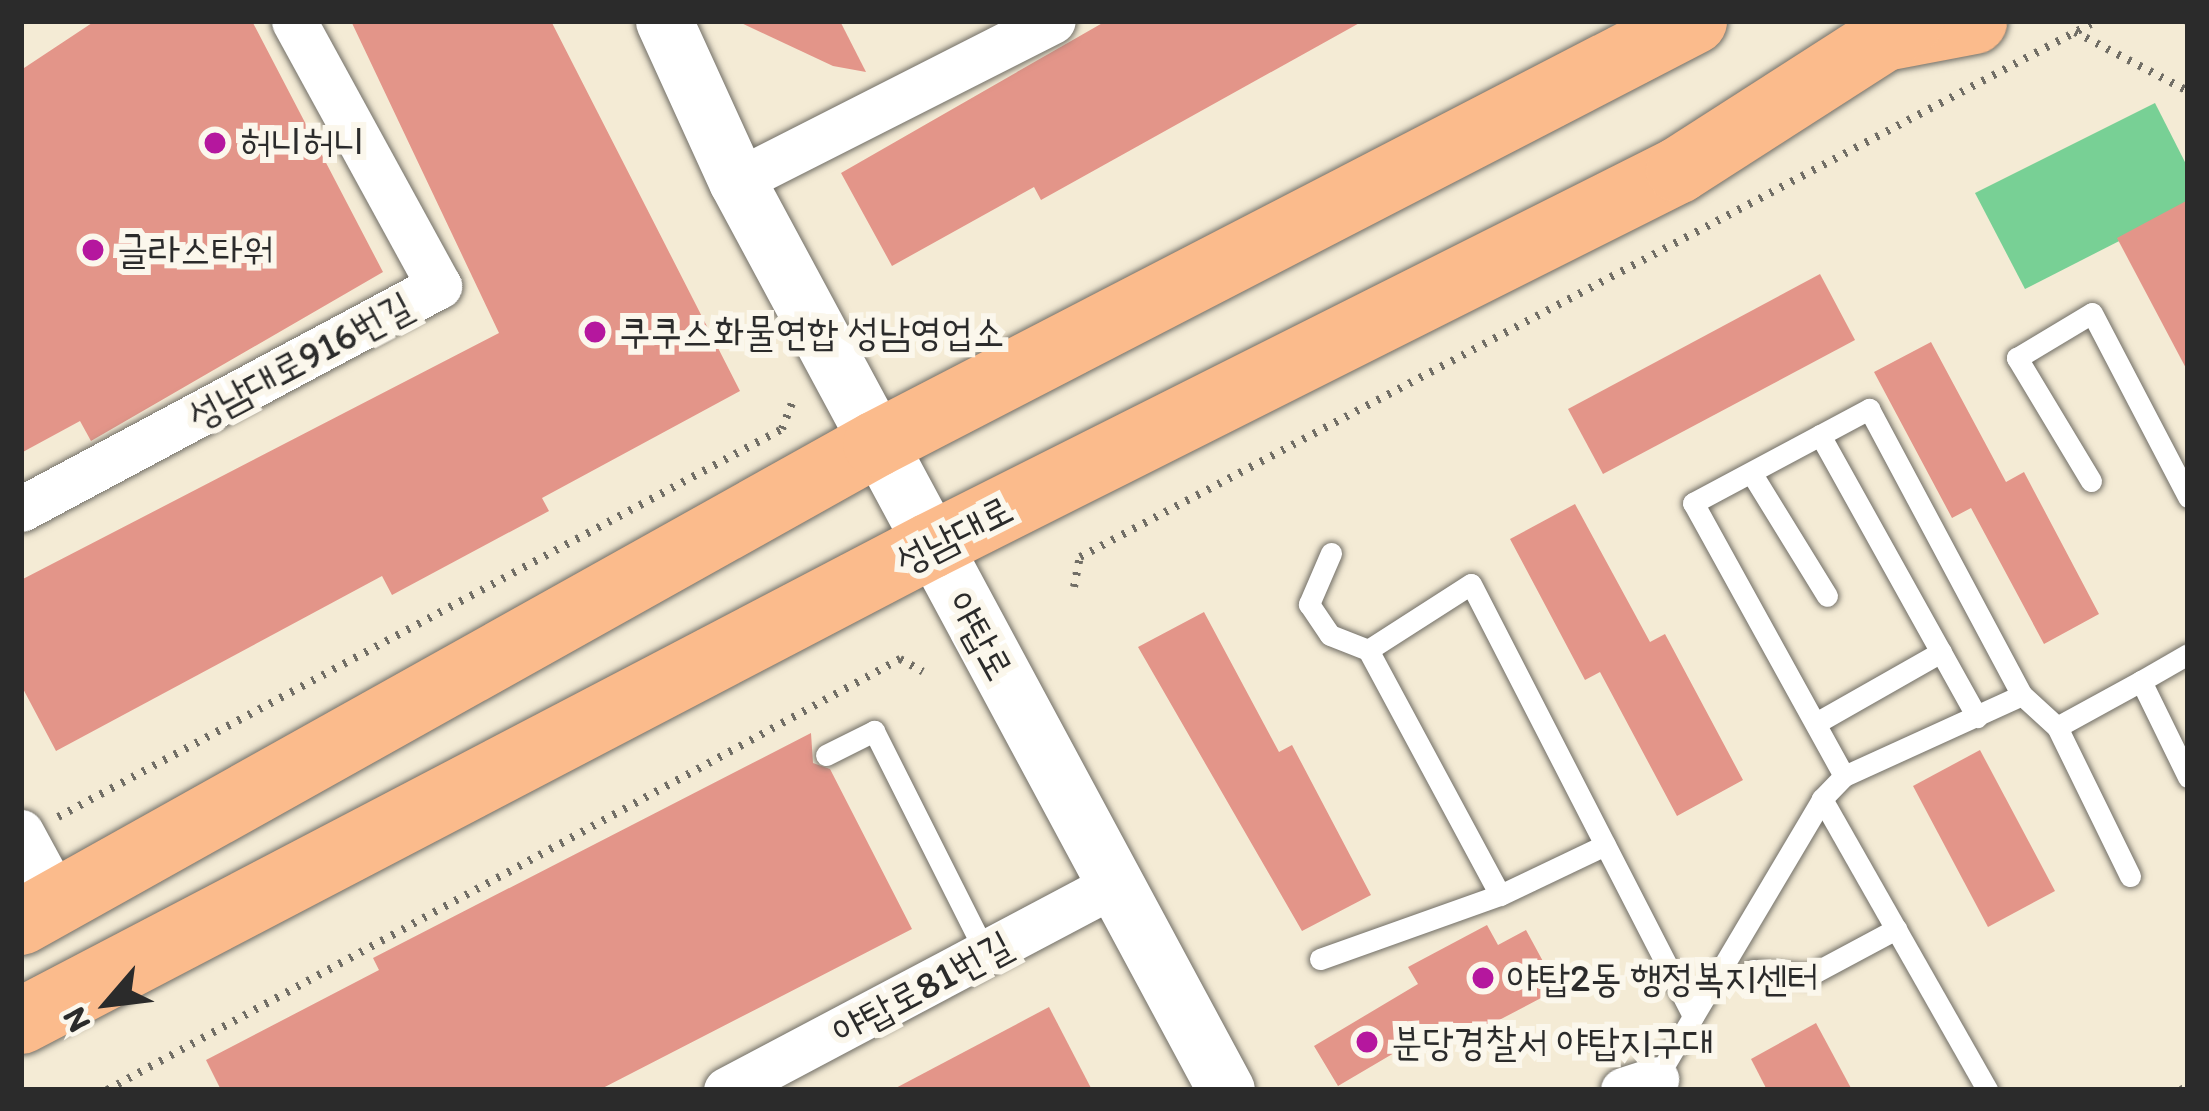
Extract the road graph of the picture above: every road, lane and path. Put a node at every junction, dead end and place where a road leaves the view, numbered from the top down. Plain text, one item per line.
1 (294, 21) edge
2 (664, 21) edge
3 (1053, 21) edge
4 (1694, 21) edge
5 (1974, 21) edge
6 (2096, 21) edge
7 (1895, 30) edge
8 (2075, 32) junction
9 (1609, 42) edge
10 (2188, 91) edge
11 (737, 182) junction
12 (794, 397) dead end
13 (1820, 435) junction
14 (876, 444) junction
15 (1752, 474) junction
16 (2090, 482) dead end
17 (2188, 496) edge
18 (21, 509) edge
19 (930, 546) junction
20 (1331, 553) dead end
21 (1074, 587) dead end
22 (1827, 596) dead end
23 (1368, 650) junction
24 (1941, 652) junction
25 (2188, 654) edge
26 (923, 672) dead end
27 (2141, 681) junction
28 (2022, 695) junction
29 (1977, 717) junction
30 (1816, 723) junction
31 (2057, 727) junction
32 (826, 755) dead end
33 (2185, 764) edge
34 (1844, 776) junction
35 (1822, 799) junction
36 (22, 834) edge
37 (1605, 845) junction
38 (2130, 876) dead end
39 (1117, 883) junction
40 (1500, 895) junction
41 (40, 912) edge
42 (1896, 929) junction
43 (987, 954) junction
44 (1320, 959) dead end
45 (1753, 970) dead end
46 (1693, 1016) junction
47 (21, 1021) edge
48 (1639, 1084) edge
49 (107, 1090) edge
50 (726, 1090) edge
51 (1226, 1090) edge
52 (1987, 1090) edge

1 - 18 street, 성남대로916번길
2 - 11 street, 야탑로
3 - 11 street
4 - 9 main road
5 - 7 main road
6 - 8 path
7 - 19 main road, 성남대로
8 - 10 path
8 - 21 path
9 - 14 main road
11 - 14 street, 야탑로
12 - 36 path
13 - 15 lane
13 - 24 lane
13 - 28 lane
14 - 19 street, 야탑로
14 - 41 main road
15 - 22 lane
15 - 30 lane
16 - 17 lane
19 - 39 street, 야탑로
19 - 47 main road, 성남대로
20 - 23 lane
23 - 37 lane
23 - 40 lane
24 - 29 lane
24 - 30 lane
25 - 27 lane
26 - 49 path
27 - 31 lane
27 - 33 lane
28 - 29 lane
28 - 31 lane
29 - 34 lane
30 - 34 lane
31 - 38 lane
32 - 43 lane
34 - 35 lane
35 - 42 lane
35 - 46 lane
36 - 41 street
37 - 40 lane
37 - 46 lane
39 - 43 street, 야탑로81번길
39 - 51 street, 야탑로
40 - 44 lane
42 - 45 lane
42 - 52 lane
43 - 50 street, 야탑로81번길
46 - 48 lane

